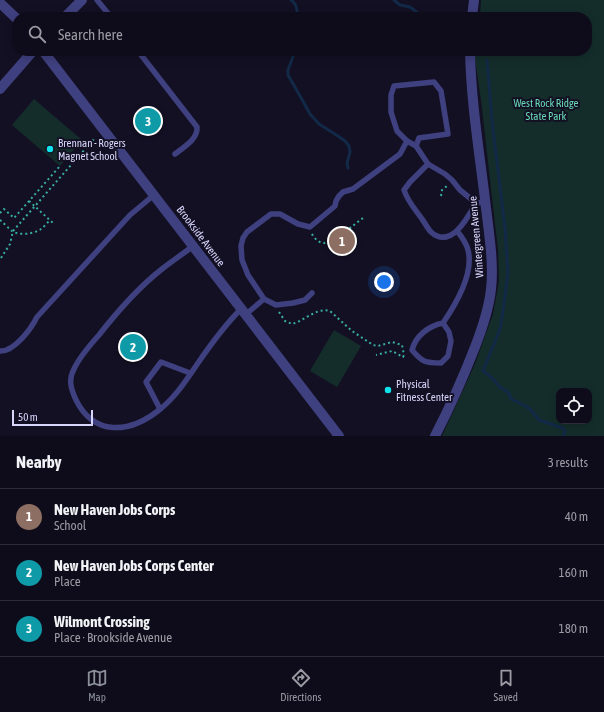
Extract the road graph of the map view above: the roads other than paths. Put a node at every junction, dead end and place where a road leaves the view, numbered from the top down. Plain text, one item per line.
1 (82, 0) edge
2 (97, 0) edge
3 (474, 0) edge
4 (0, 3) edge
5 (70, 12) edge
6 (107, 12) edge
7 (473, 12) edge
8 (12, 14) edge
9 (29, 56) edge
10 (47, 56) edge
11 (142, 56) edge
12 (470, 56) edge
13 (0, 89) edge
14 (407, 141) junction
15 (416, 146) junction
16 (175, 154) dead end
17 (428, 164) junction
18 (154, 195) junction
19 (481, 203) junction
20 (457, 231) junction
21 (194, 246) junction
22 (312, 293) dead end
23 (264, 299) junction
24 (243, 312) junction
25 (443, 323) junction
26 (0, 351) edge
27 (190, 374) junction
28 (160, 409) junction
29 (339, 436) edge
30 (435, 436) edge

1 - 5 street
2 - 6 lane
3 - 7 street
4 - 8 street
9 - 13 street
10 - 18 street, Brookside Avenue
11 - 16 lane
12 - 19 street, Wintergreen Avenue
14 - 15 lane
14 - 15 lane
14 - 23 lane
15 - 17 lane
17 - 19 lane
17 - 20 lane
18 - 21 street, Brookside Avenue
18 - 26 lane
19 - 20 lane
19 - 30 street, Wintergreen Avenue
20 - 25 lane
21 - 24 street, Brookside Avenue
21 - 28 lane
22 - 23 lane
23 - 24 lane
24 - 27 lane
24 - 29 street, Brookside Avenue
25 - 25 lane
27 - 28 lane
27 - 28 lane

